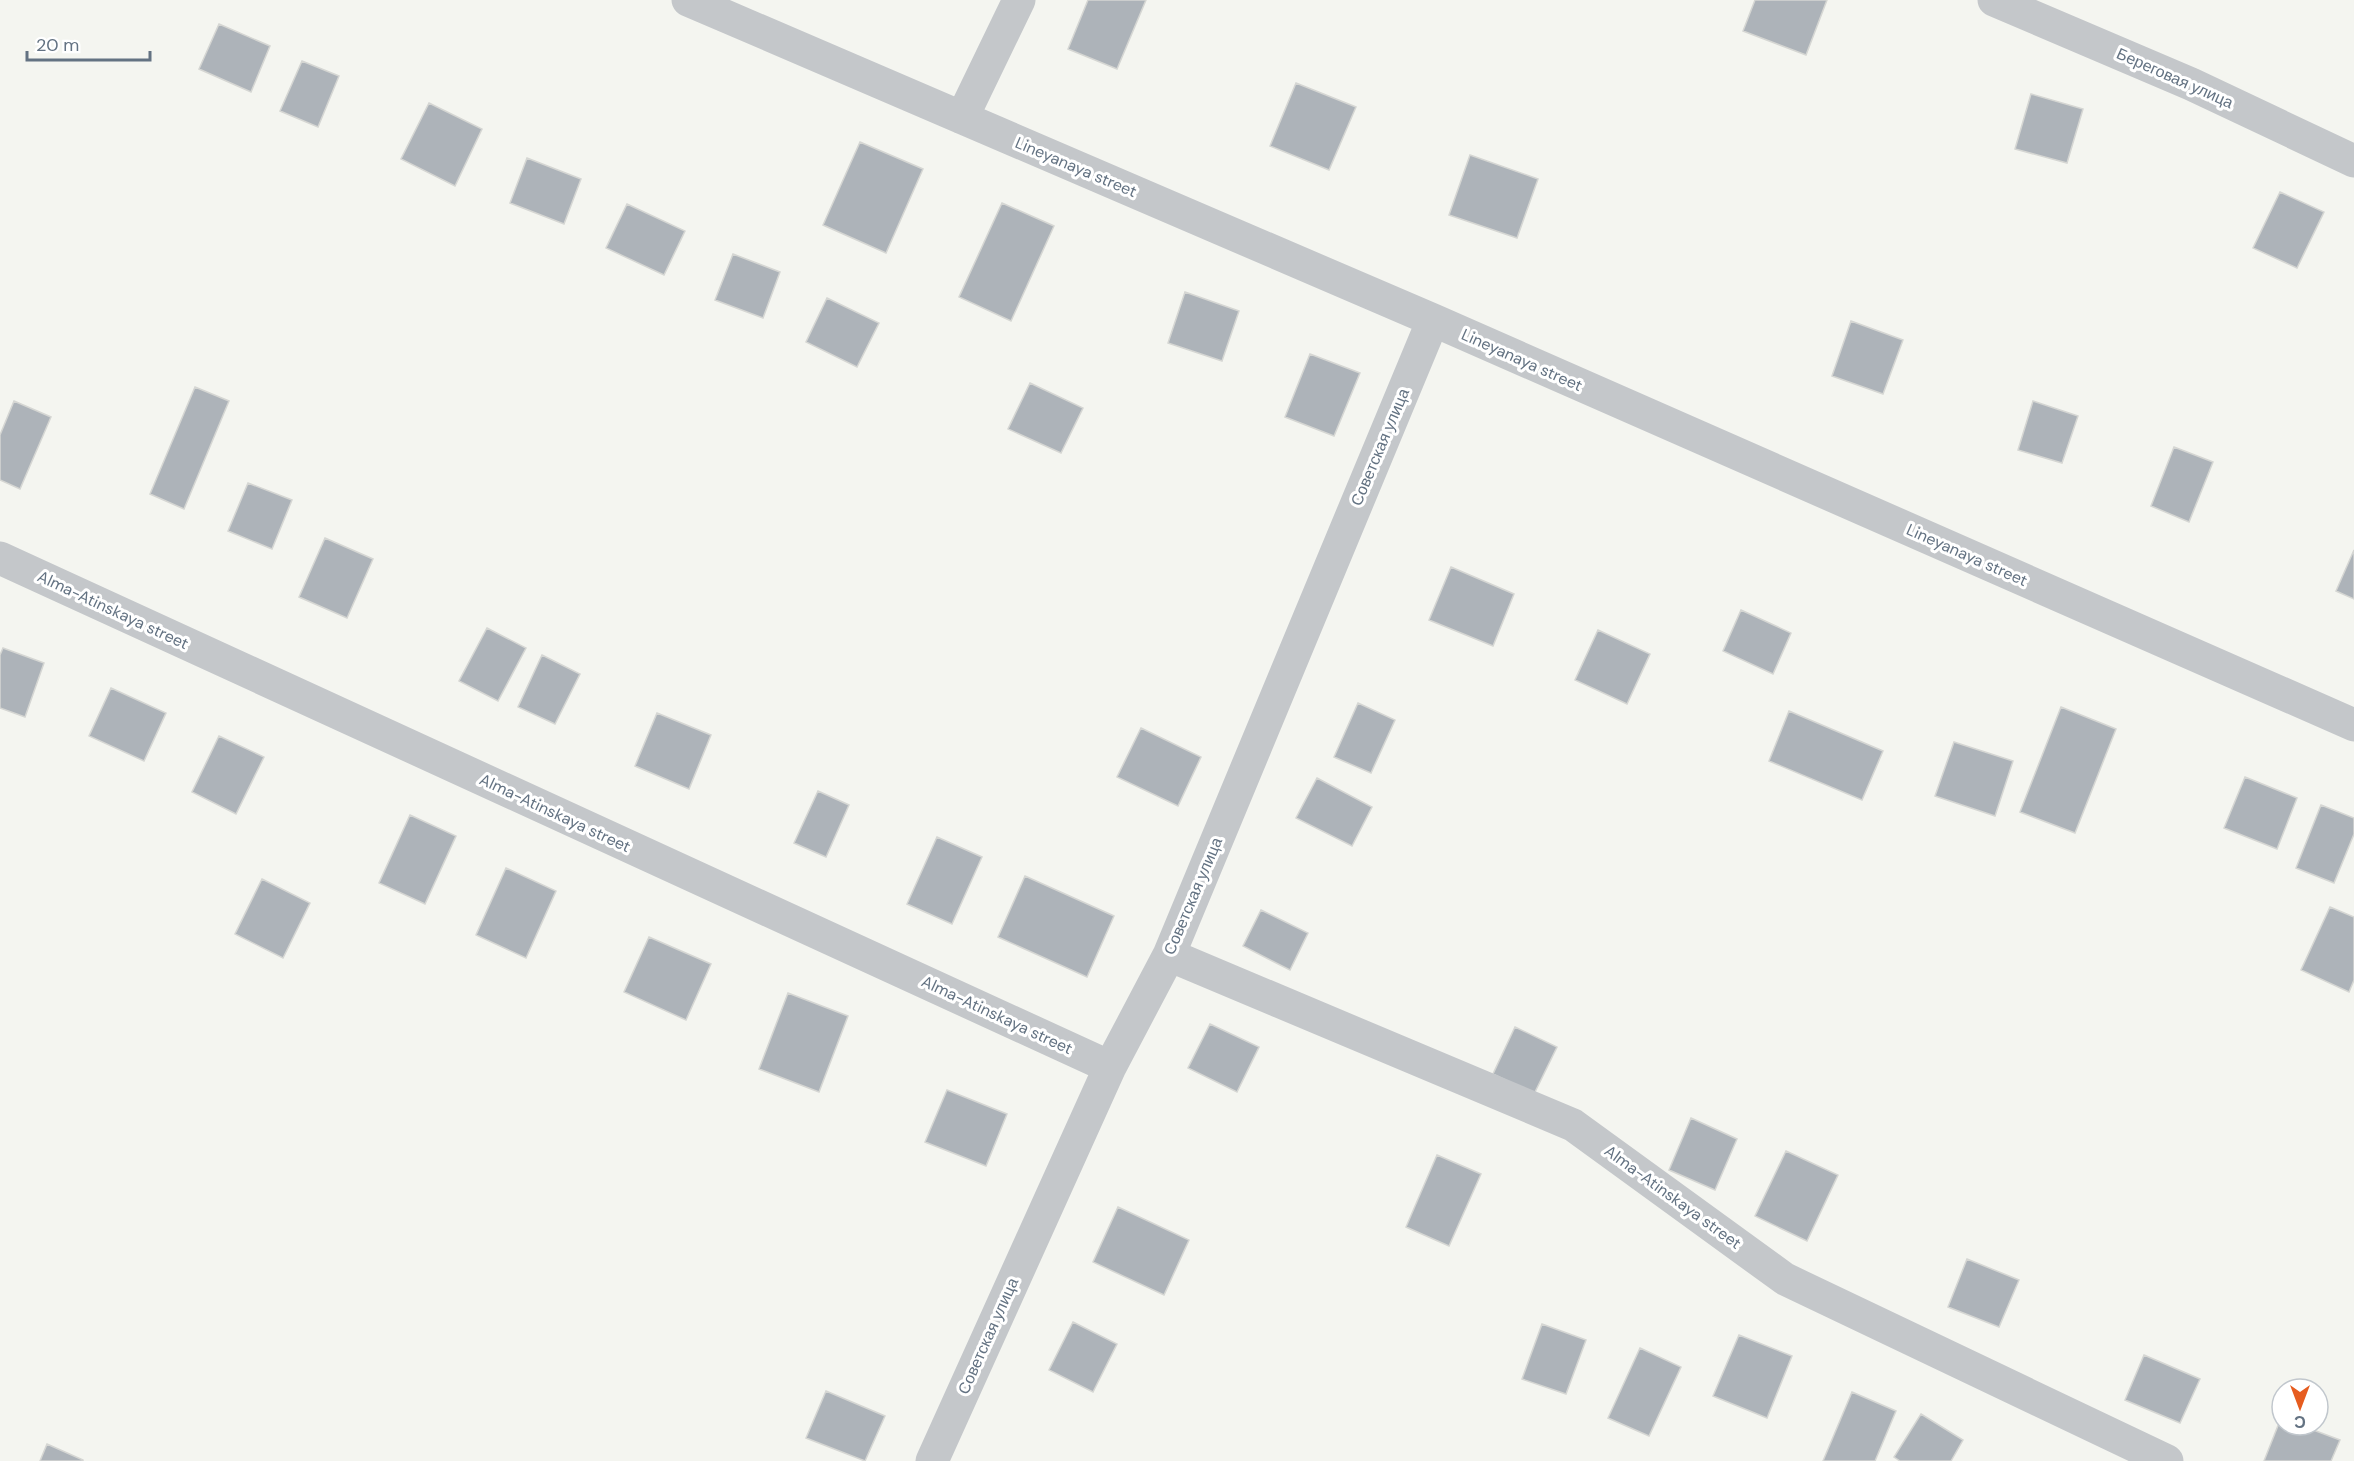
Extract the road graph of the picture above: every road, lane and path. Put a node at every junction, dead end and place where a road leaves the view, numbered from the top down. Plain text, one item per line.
1 (688, 0) edge
2 (1019, 0) edge
3 (1994, 0) edge
4 (962, 118) junction
5 (2354, 161) edge
6 (1433, 320) junction
7 (0, 558) edge
8 (2354, 725) edge
9 (1169, 955) junction
10 (1110, 1067) junction
11 (932, 1461) edge
12 (2167, 1461) edge

1 - 4 street, Lineyanaya street
2 - 4 street
3 - 5 street, Береговая улица
4 - 6 street, Lineyanaya street
6 - 8 street, Lineyanaya street
6 - 9 street, Советская улица
7 - 10 street, Alma-Atinskaya street
9 - 10 street, Советская улица
9 - 12 street, Alma-Atinskaya street
10 - 11 street, Советская улица

